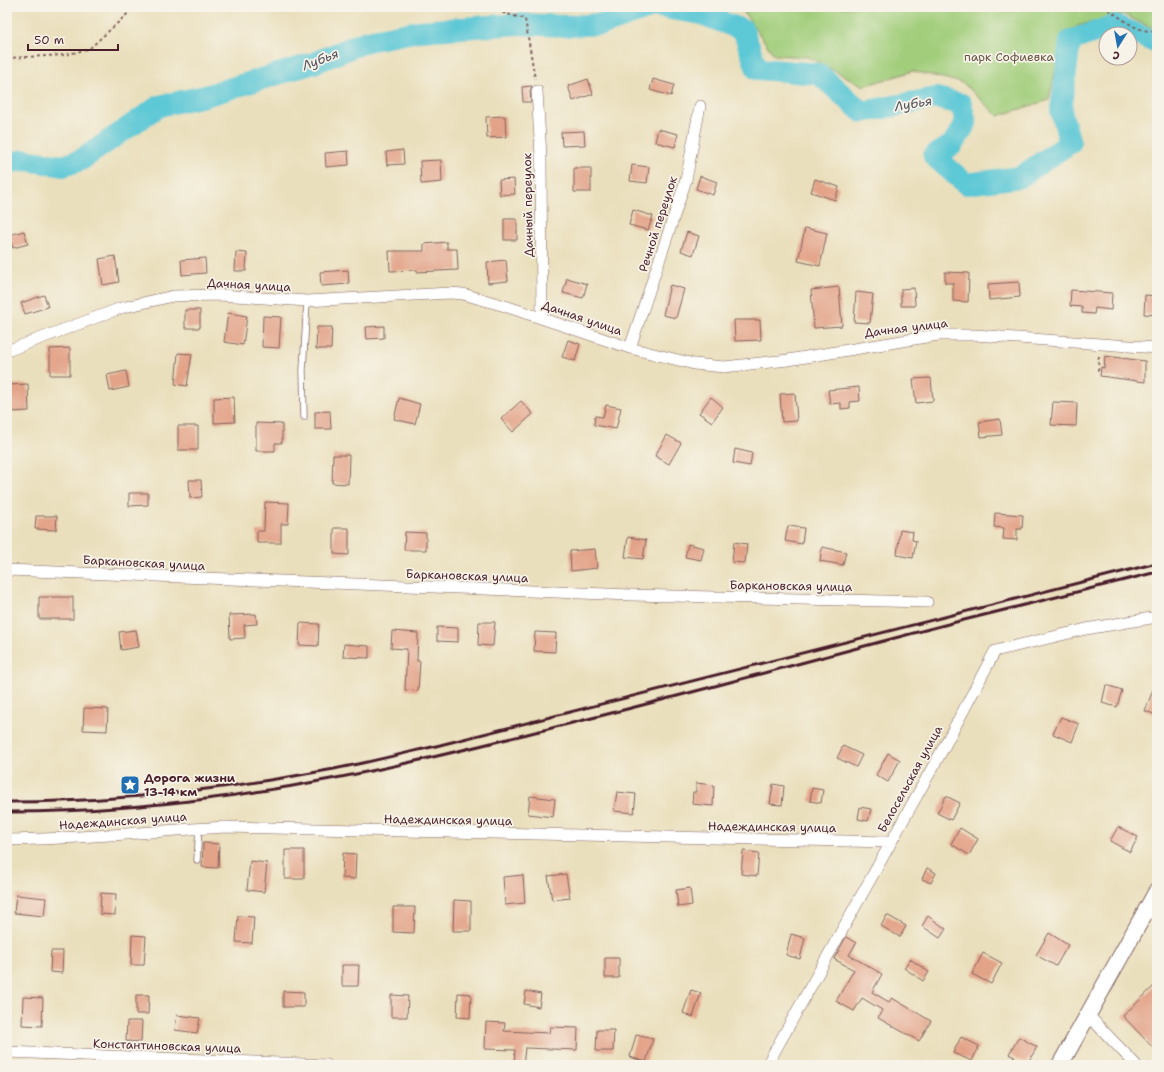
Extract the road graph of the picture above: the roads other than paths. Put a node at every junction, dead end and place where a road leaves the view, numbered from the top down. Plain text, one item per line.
1 (537, 91) road end
2 (700, 106) dead end
3 (307, 301) junction
4 (542, 318) junction
5 (630, 348) junction
6 (1157, 348) edge
7 (7, 352) edge
8 (304, 417) dead end
9 (7, 570) edge
10 (927, 602) dead end
11 (1157, 617) edge
12 (199, 828) junction
13 (7, 840) edge
14 (890, 842) junction
15 (198, 860) dead end
16 (1156, 896) edge
17 (1088, 1015) junction
18 (7, 1052) edge
19 (327, 1065) edge
20 (767, 1065) edge
21 (1060, 1065) edge
22 (1136, 1065) edge

1 - 4 street, Дачный переулок
2 - 5 street, Речной переулок
3 - 4 street, Дачная улица
3 - 7 street, Дачная улица
3 - 8 lane
4 - 5 street, Дачная улица
5 - 6 street, Дачная улица
9 - 10 street, Баркановская улица
11 - 14 street, Белосельская улица
12 - 13 street, Надеждинская улица
12 - 14 street, Надеждинская улица
12 - 15 lane
14 - 20 street, Белосельская улица
16 - 17 street
17 - 21 street
17 - 22 street
18 - 19 street, Константиновская улица

